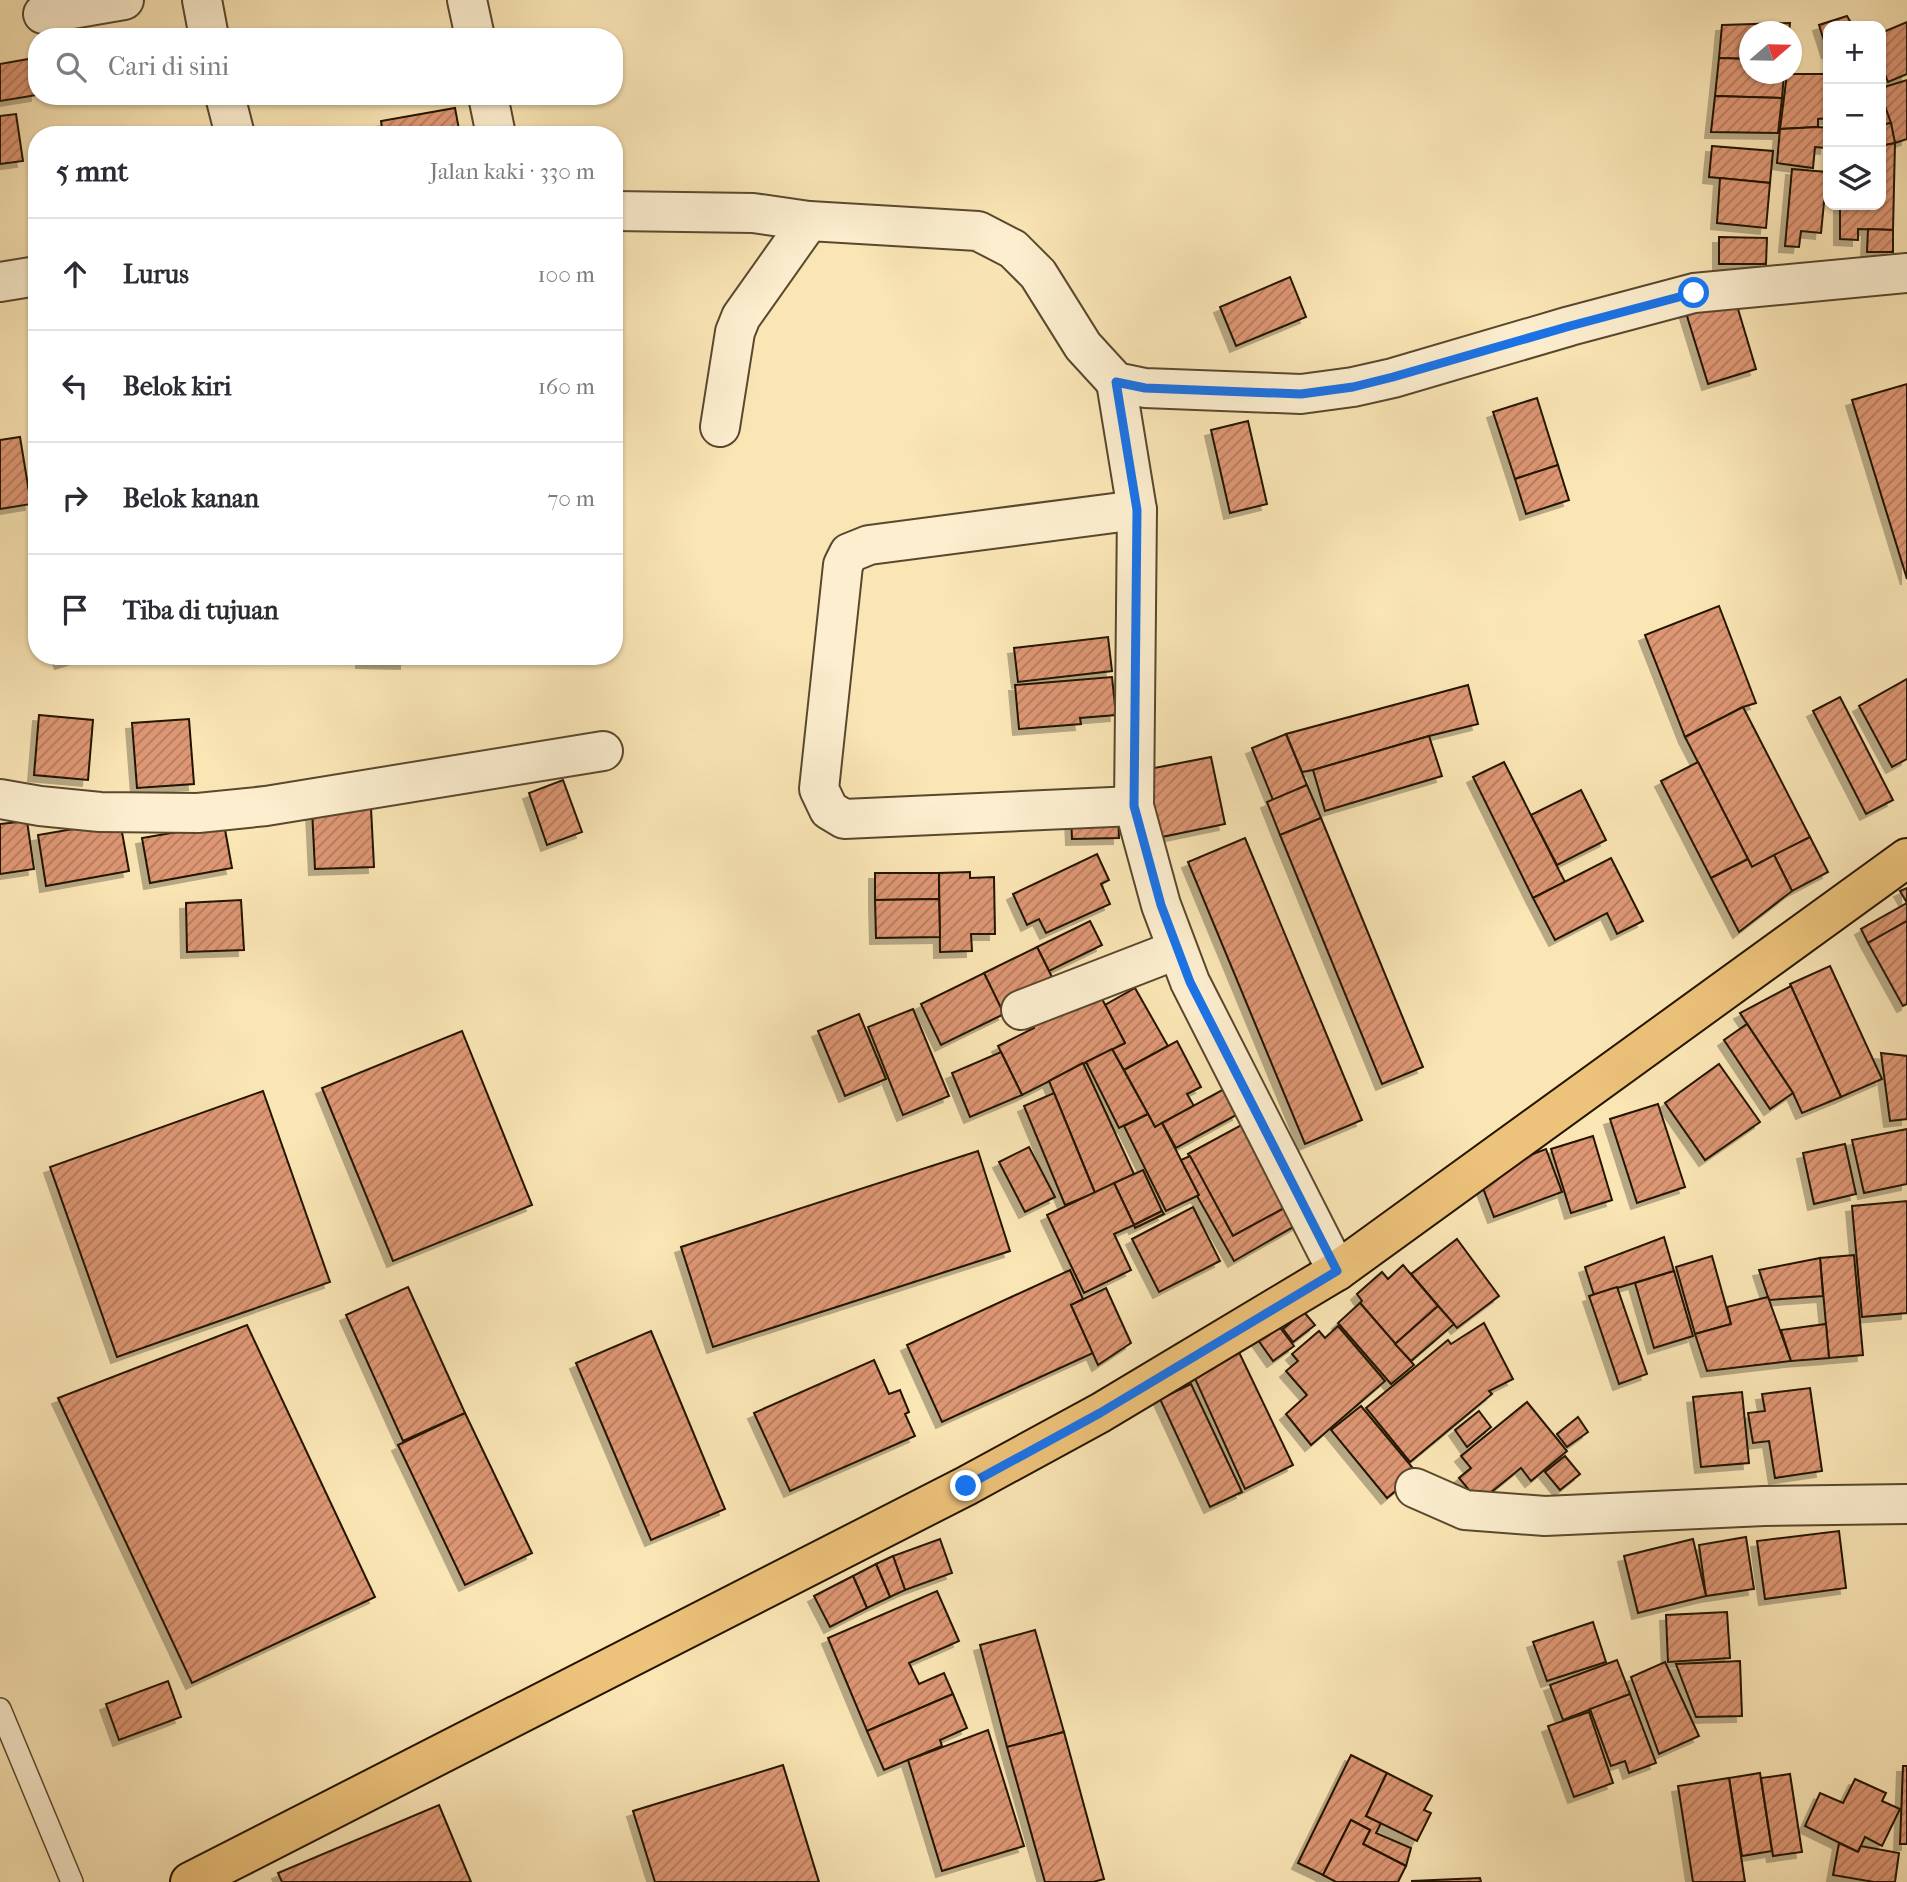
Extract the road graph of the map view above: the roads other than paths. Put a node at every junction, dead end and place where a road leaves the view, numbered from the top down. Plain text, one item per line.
1 (124, 0) edge
2 (467, 0) edge
3 (43, 14) dead end
4 (473, 28) edge
5 (227, 105) edge
6 (490, 105) edge
7 (233, 126) edge
8 (494, 126) edge
9 (623, 211) edge
10 (809, 221) junction
11 (1907, 273) edge
12 (28, 277) edge
13 (0, 282) edge
14 (1116, 382) junction
15 (720, 427) dead end
16 (1137, 510) junction
17 (603, 751) dead end
18 (0, 799) edge
19 (1134, 806) junction
20 (1907, 858) edge
21 (1176, 950) junction
22 (1021, 1010) dead end
23 (1337, 1271) junction
24 (1415, 1488) dead end
25 (1907, 1504) edge
26 (0, 1709) edge
27 (72, 1882) edge
28 (190, 1882) edge

1 - 3 street
2 - 4 street
5 - 7 street
6 - 8 street
9 - 10 street
10 - 14 street
10 - 15 street
11 - 14 street
12 - 13 street
14 - 16 street
16 - 19 street
16 - 19 street
17 - 18 street
19 - 21 street
20 - 23 main road
21 - 22 street
21 - 23 street
23 - 28 main road
24 - 25 street
26 - 27 lane

